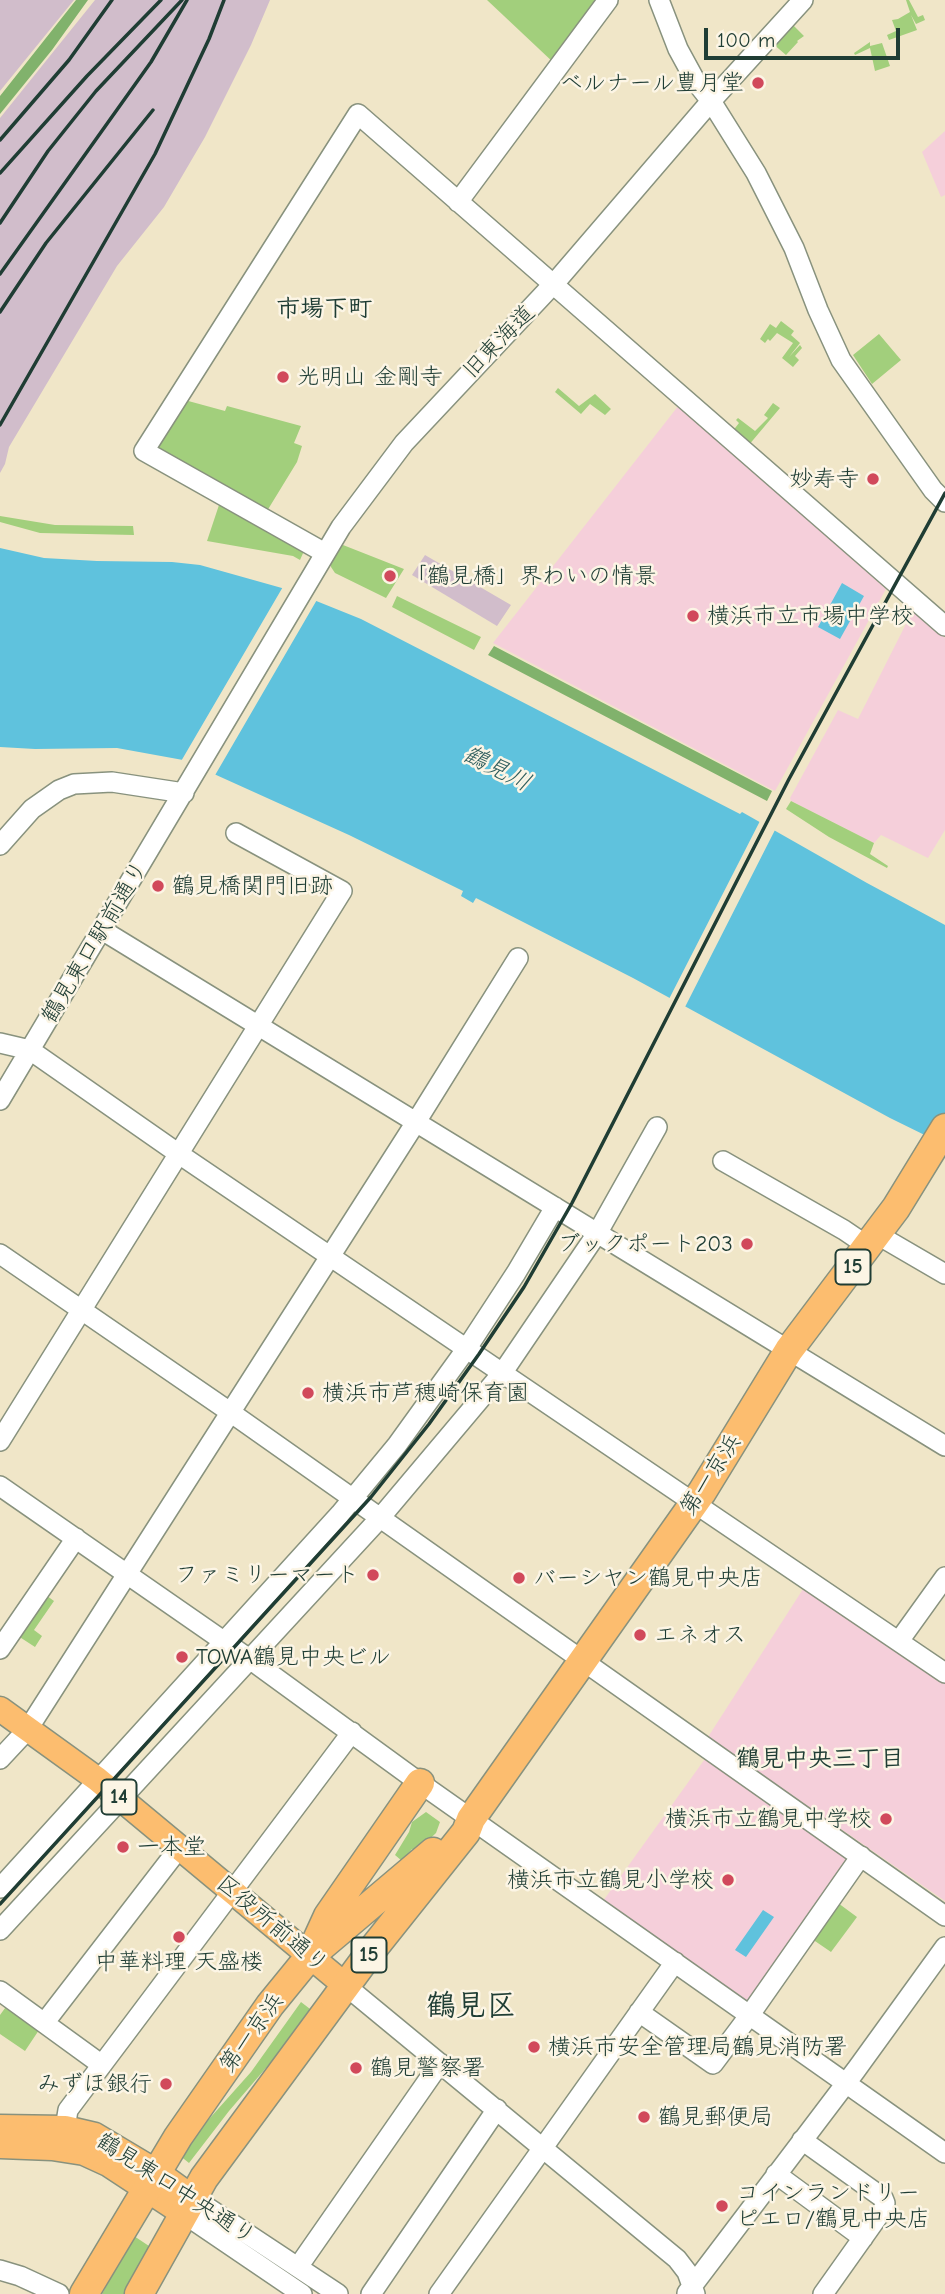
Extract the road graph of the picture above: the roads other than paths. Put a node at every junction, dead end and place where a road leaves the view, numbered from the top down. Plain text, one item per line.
1 (608, 0) edge
2 (659, 0) edge
3 (803, 0) edge
4 (711, 101) junction
5 (458, 202) junction
6 (554, 284) junction
7 (945, 502) edge
8 (325, 553) junction
9 (945, 626) edge
10 (186, 788) junction
11 (236, 832) dead end
12 (0, 845) edge
13 (102, 930) junction
14 (518, 958) dead end
15 (259, 1024) junction
16 (0, 1043) edge
17 (30, 1050) junction
18 (0, 1100) edge
19 (416, 1122) junction
20 (657, 1128) dead end
21 (945, 1128) edge
22 (179, 1154) junction
23 (723, 1161) dead end
24 (555, 1207) junction
25 (598, 1232) junction
26 (873, 1241) junction
27 (0, 1254) edge
28 (331, 1254) junction
29 (945, 1274) edge
30 (82, 1309) junction
31 (467, 1348) junction
32 (789, 1350) junction
33 (503, 1372) junction
34 (230, 1412) junction
35 (0, 1441) edge
36 (945, 1447) edge
37 (0, 1486) edge
38 (353, 1499) junction
39 (695, 1502) junction
40 (380, 1518) junction
41 (76, 1538) junction
42 (128, 1573) junction
43 (945, 1577) edge
44 (224, 1641) junction
45 (899, 1642) junction
46 (0, 1649) edge
47 (250, 1659) junction
48 (583, 1661) junction
49 (945, 1673) edge
50 (0, 1709) edge
51 (28, 1729) junction
52 (352, 1732) junction
53 (0, 1759) edge
54 (97, 1779) junction
55 (420, 1783) junction
56 (121, 1799) junction
57 (471, 1819) junction
58 (180, 1847) junction
59 (862, 1856) junction
60 (0, 1888) edge
61 (233, 1891) junction
62 (945, 1916) edge
63 (0, 1930) edge
64 (945, 1947) edge
65 (310, 1956) junction
66 (675, 1962) junction
67 (346, 1986) junction
68 (2, 1998) edge
69 (639, 2012) junction
70 (749, 2016) junction
71 (45, 2022) junction
72 (440, 2063) junction
73 (102, 2065) junction
74 (845, 2084) junction
75 (497, 2109) junction
76 (0, 2127) edge
77 (63, 2138) junction
78 (803, 2140) junction
79 (0, 2146) edge
80 (543, 2147) junction
81 (945, 2153) edge
82 (776, 2174) junction
83 (152, 2181) junction
84 (188, 2206) junction
85 (863, 2238) junction
86 (0, 2270) edge
87 (299, 2284) edge
88 (691, 2292) edge
89 (59, 2294) edge
90 (84, 2294) edge
91 (139, 2294) edge
92 (338, 2294) edge
93 (370, 2294) edge
94 (439, 2294) edge
95 (823, 2294) edge

1 - 5 street
2 - 4 street
3 - 4 street, 旧東海道
4 - 6 street, 旧東海道
4 - 7 street
5 - 6 street
5 - 8 street
6 - 8 street, 旧東海道
6 - 9 street
8 - 10 street, 旧東海道
10 - 12 street
10 - 13 street, 鶴見東口駅前通り
11 - 15 street
13 - 15 street
13 - 17 street, 鶴見東口駅前通り
14 - 19 street
15 - 19 street
15 - 22 street
16 - 17 street
17 - 18 street, 鶴見東口駅前通り
17 - 22 street
19 - 24 street
19 - 28 street
20 - 25 street
21 - 26 highway, 第一京浜 / 15
22 - 28 street
22 - 30 street
23 - 26 street
24 - 25 street
24 - 31 street
25 - 32 street
25 - 33 street
26 - 29 street
26 - 32 highway, 第一京浜 / 15
27 - 30 street
28 - 31 street
28 - 34 street
30 - 34 street
30 - 35 street
31 - 33 street
31 - 38 street
32 - 36 street
32 - 39 highway, 第一京浜 / 15
33 - 39 street
33 - 40 street
34 - 38 street
34 - 42 street
37 - 41 street
38 - 40 street
38 - 44 street
39 - 45 street
39 - 48 highway, 第一京浜 / 15
40 - 47 street
40 - 48 street
41 - 42 street
41 - 46 street
42 - 44 street
42 - 51 street
43 - 45 street
44 - 47 street
44 - 54 street
45 - 49 street
47 - 52 street
47 - 56 street
48 - 57 highway, 第一京浜 / 15
48 - 59 street
50 - 51 main road, 区役所前通り / 14
51 - 53 street
51 - 54 main road, 区役所前通り / 14
52 - 55 street
52 - 61 street
54 - 56 main road, 区役所前通り / 14
54 - 60 street
55 - 57 street
55 - 65 highway, 15
56 - 58 main road, 区役所前通り / 14
56 - 63 street
57 - 65 highway, 第一京浜 / 15
57 - 66 street
57 - 67 highway, 第一京浜 / 15
58 - 61 main road, 区役所前通り / 14
58 - 71 street
59 - 62 street
59 - 70 street
61 - 65 main road, 区役所前通り / 14
61 - 73 street
64 - 74 street
65 - 67 main road, 区役所前通り / 14
65 - 83 highway, 第一京浜 / 15
66 - 69 street
66 - 70 street
67 - 72 street, 区役所前通り
67 - 84 highway, 第一京浜 / 15
68 - 71 street
69 - 70 street
69 - 80 street
70 - 74 street
71 - 73 street
72 - 75 street, 区役所前通り
72 - 87 street
73 - 77 street
74 - 78 street
74 - 81 street
75 - 80 street, 区役所前通り
75 - 93 street
76 - 77 main road, 鶴見東口中央通り
77 - 79 main road, 鶴見東口中央通り
77 - 83 main road, 鶴見東口中央通り
78 - 82 street
78 - 85 street
80 - 88 street, 区役所前通り
80 - 94 street
82 - 85 street
82 - 88 street
83 - 84 main road, 鶴見東口中央通り
83 - 90 highway, 第一京浜 / 15
84 - 87 street, 鶴見東口中央通り
84 - 91 highway, 第一京浜 / 15
85 - 95 street
86 - 89 street
87 - 92 street, 鶴見東口中央通り

